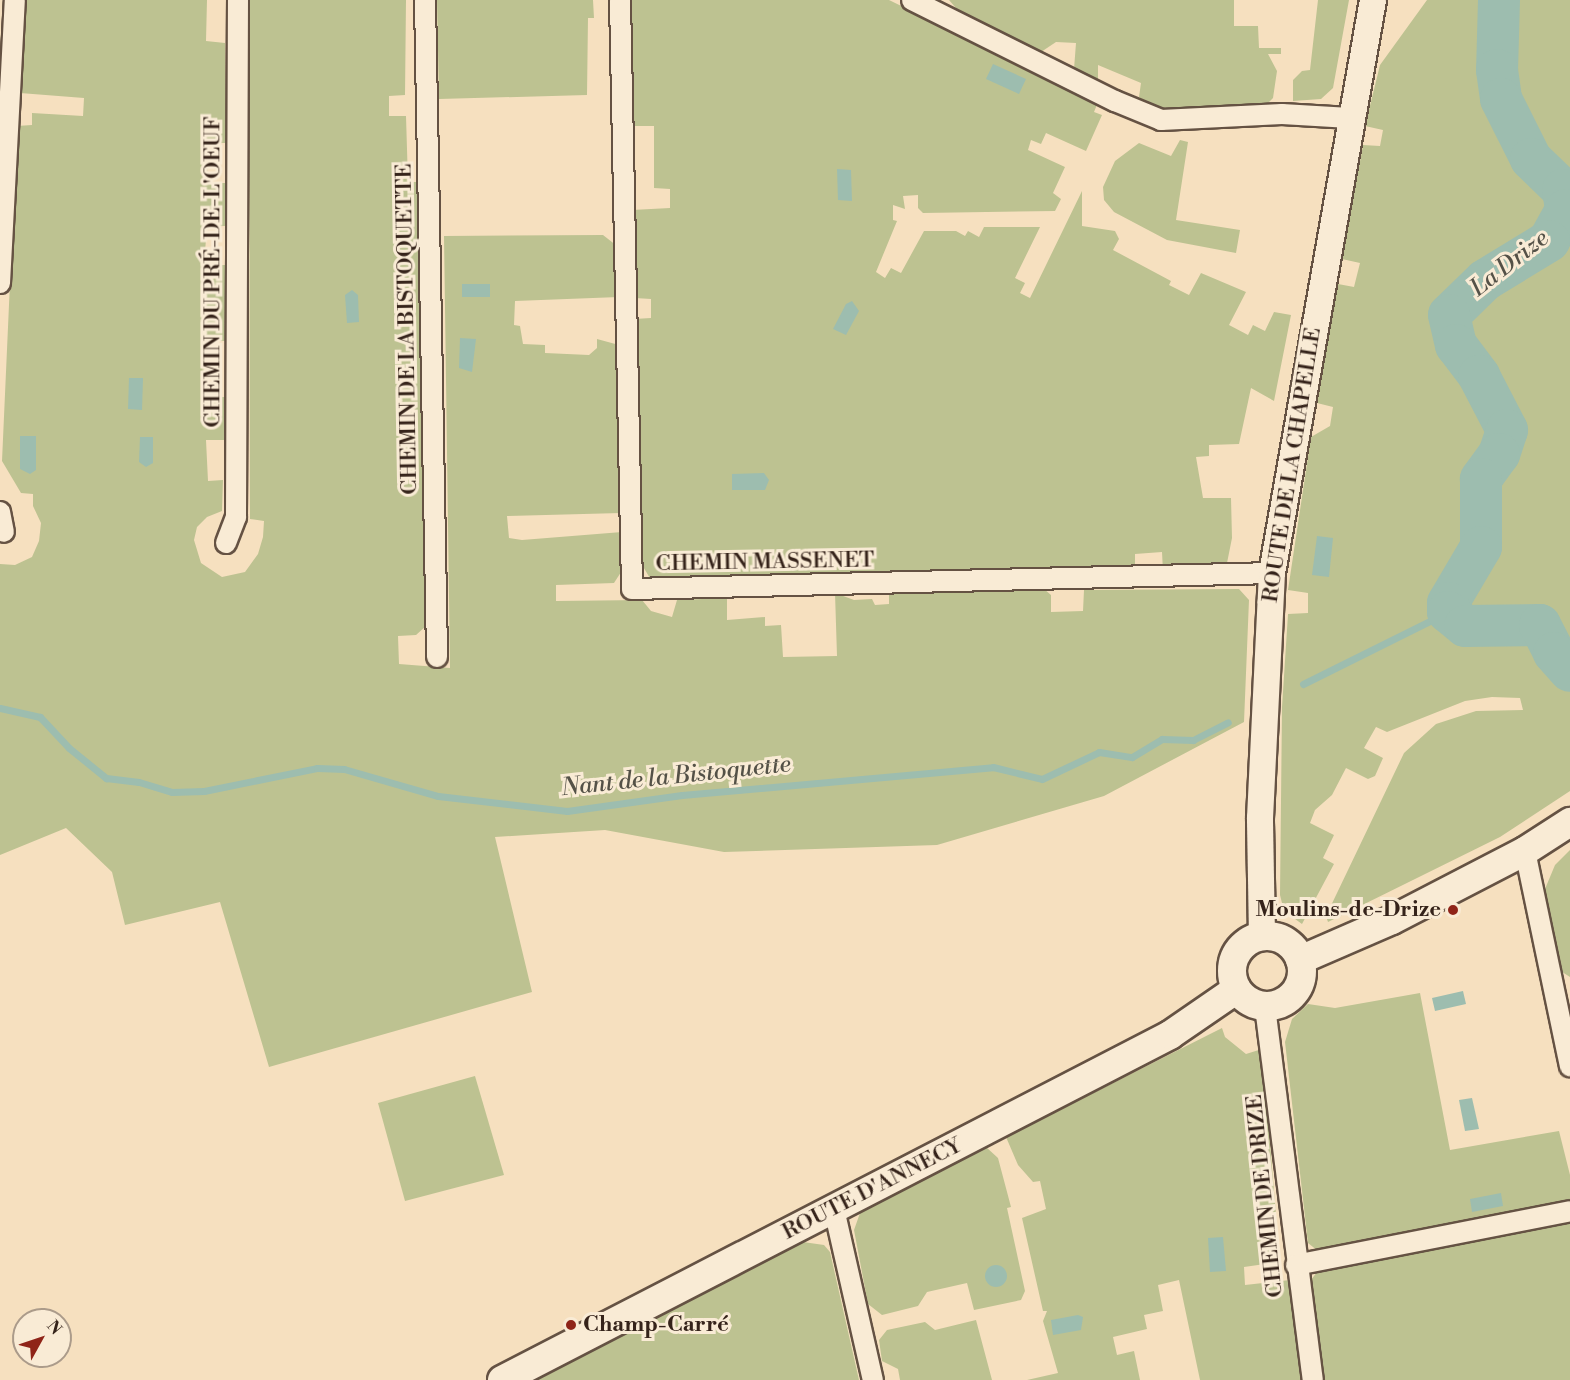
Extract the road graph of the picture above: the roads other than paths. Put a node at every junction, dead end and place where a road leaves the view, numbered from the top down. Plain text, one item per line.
1 (15, 0) edge
2 (238, 0) edge
3 (425, 0) edge
4 (620, 0) edge
5 (912, 0) edge
6 (1373, 0) edge
7 (940, 8) edge
8 (1350, 118) junction
9 (0, 283) edge
10 (0, 512) edge
11 (4, 532) dead end
12 (226, 543) dead end
13 (1272, 573) junction
14 (437, 657) dead end
15 (1570, 822) edge
16 (1525, 851) junction
17 (1262, 936) junction
18 (1300, 960) junction
19 (1237, 989) junction
20 (1265, 1007) junction
21 (1570, 1066) edge
22 (834, 1209) junction
23 (1570, 1211) edge
24 (1296, 1265) junction
25 (502, 1380) edge
26 (873, 1380) edge
27 (1313, 1380) edge

1 - 9 street
2 - 12 street, CHEMIN DU PRÉ-DE-L'OEUF
3 - 14 street, CHEMIN DE LA BISTOQUETTE
4 - 13 street, CHEMIN MASSENET
5 - 7 street
6 - 8 street, ROUTE DE LA CHAPELLE
7 - 8 street
8 - 13 street, ROUTE DE LA CHAPELLE
10 - 11 street
13 - 17 street, ROUTE DE LA CHAPELLE
15 - 16 main road
16 - 18 main road
16 - 21 street
17 - 18 main road
17 - 19 main road
18 - 20 main road
19 - 20 main road
19 - 22 main road, ROUTE D'ANNECY
20 - 24 street, CHEMIN DE DRIZE
22 - 25 main road, ROUTE D'ANNECY
22 - 26 street
23 - 24 street
24 - 27 street, CHEMIN DE DRIZE

